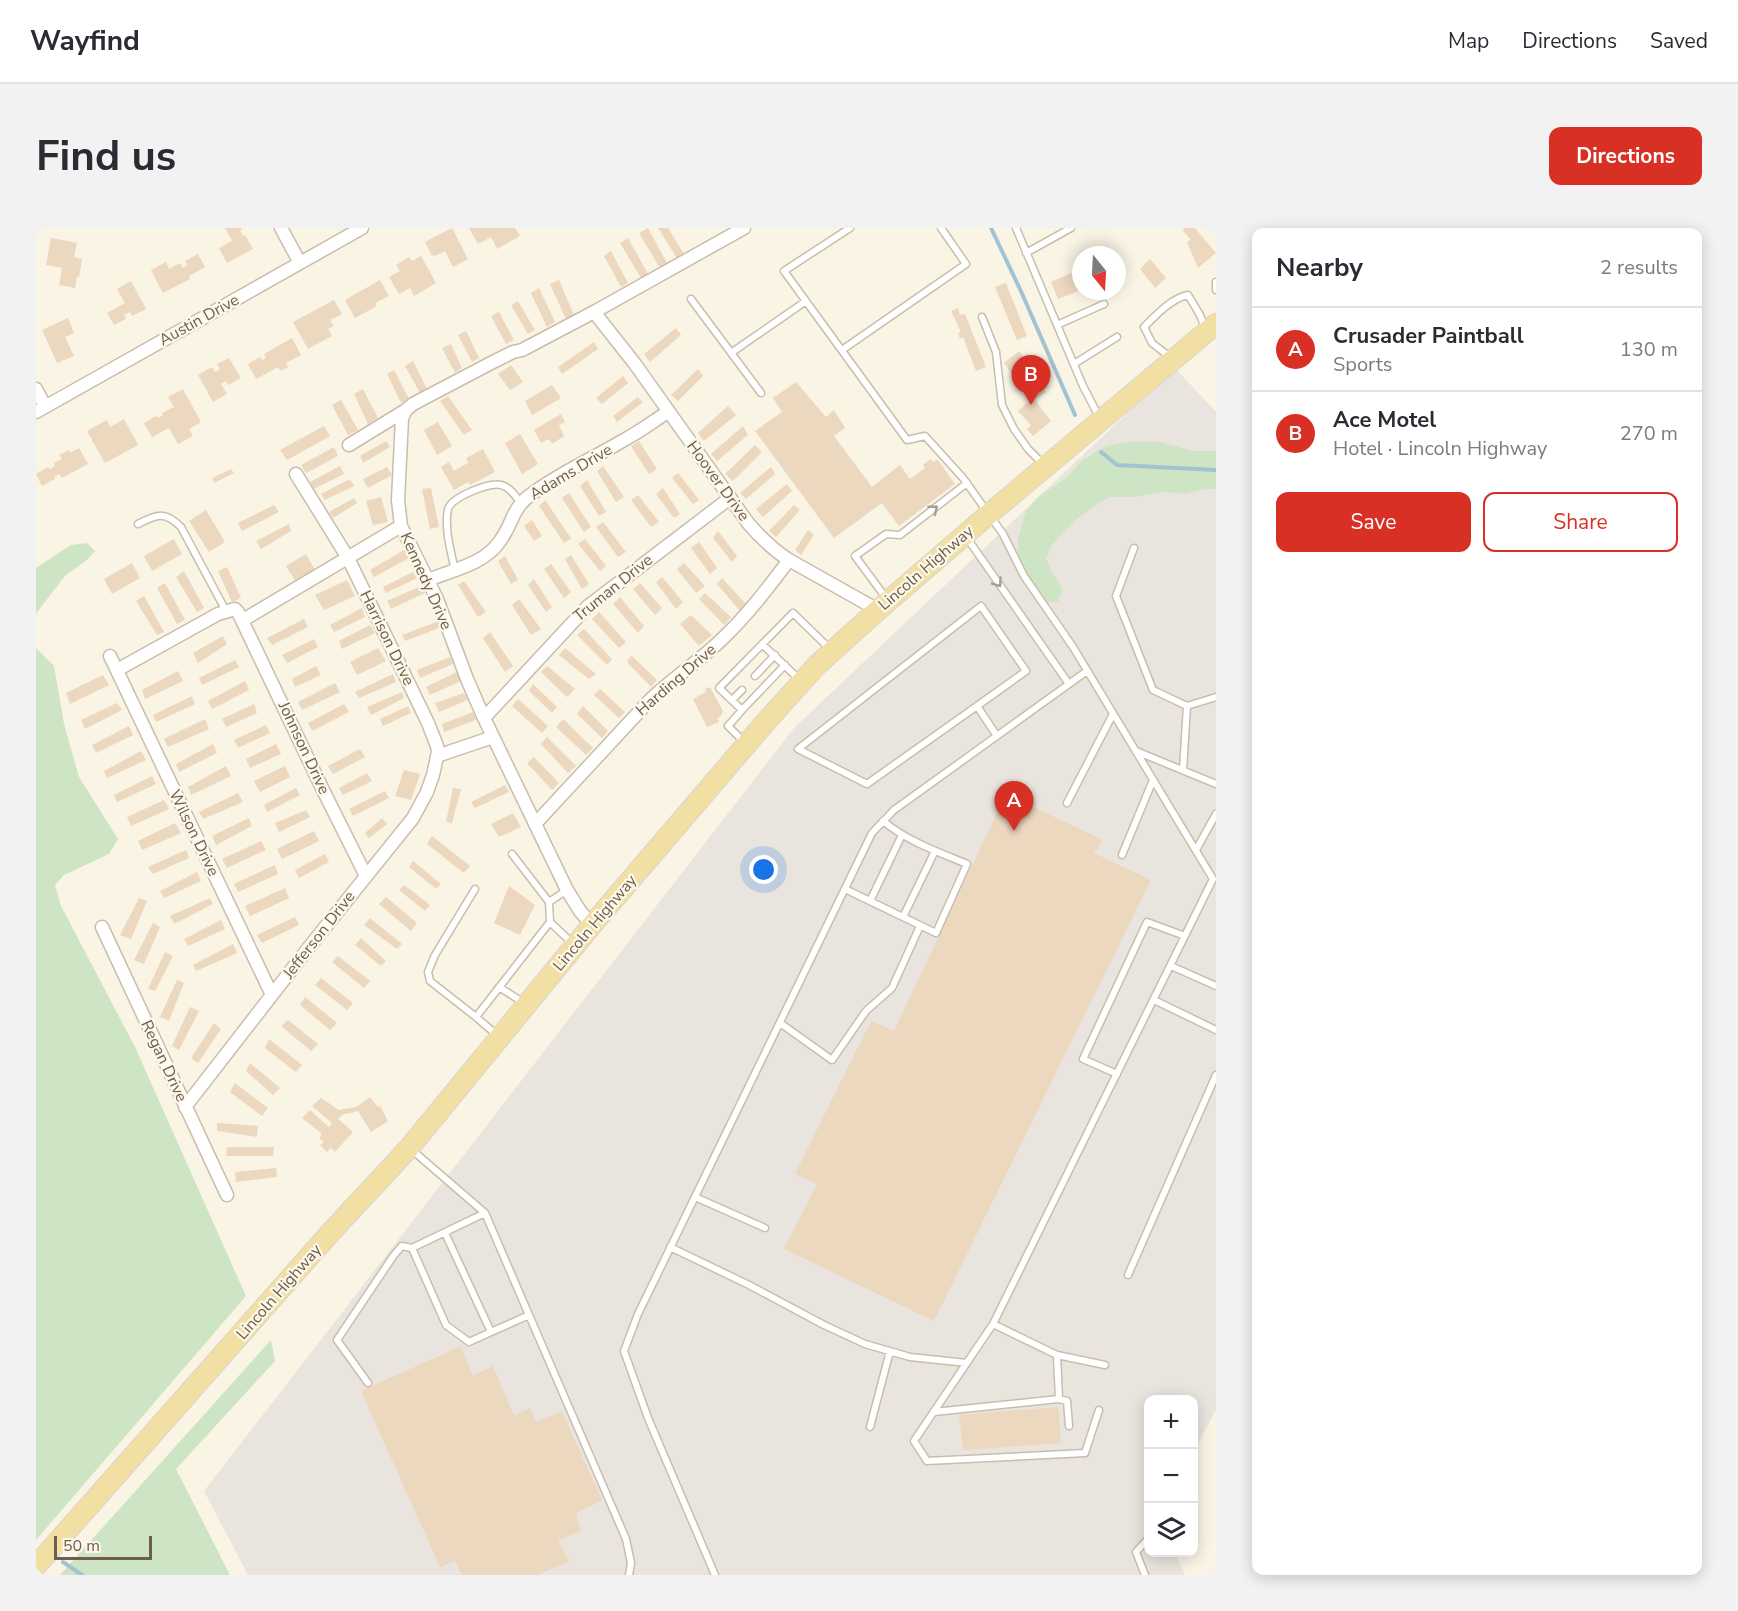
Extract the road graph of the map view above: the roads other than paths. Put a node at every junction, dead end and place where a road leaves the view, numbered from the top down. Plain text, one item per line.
1 (281, 228) edge
2 (362, 228) edge
3 (744, 228) edge
4 (850, 228) edge
5 (941, 228) edge
6 (1016, 228) edge
7 (1071, 228) edge
8 (1026, 253) junction
9 (300, 263) junction
10 (1216, 282) edge
11 (1216, 290) edge
12 (691, 299) dead end
13 (806, 301) junction
14 (1104, 304) dead end
15 (594, 312) junction
16 (982, 316) dead end
17 (1057, 325) junction
18 (1213, 326) edge
19 (1117, 338) dead end
20 (842, 350) junction
21 (731, 353) junction
22 (1173, 359) junction
23 (1074, 364) junction
24 (36, 389) edge
25 (761, 393) dead end
26 (41, 409) edge
27 (406, 410) junction
28 (668, 412) junction
29 (1100, 420) junction
30 (349, 445) dead end
31 (1045, 466) junction
32 (296, 474) dead end
33 (967, 483) junction
34 (730, 498) junction
35 (521, 504) junction
36 (988, 514) junction
37 (138, 524) dead end
38 (401, 526) junction
39 (965, 535) junction
40 (1134, 548) dead end
41 (348, 558) junction
42 (789, 560) junction
43 (455, 570) junction
44 (428, 580) junction
45 (883, 606) junction
46 (226, 611) junction
47 (243, 620) junction
48 (762, 644) junction
49 (832, 652) junction
50 (775, 655) junction
51 (110, 656) dead end
52 (785, 665) junction
53 (117, 670) junction
54 (1087, 671) junction
55 (755, 676) dead end
56 (802, 682) junction
57 (1069, 684) junction
58 (742, 690) dead end
59 (1216, 697) edge
60 (732, 700) junction
61 (977, 706) junction
62 (1187, 706) junction
63 (742, 710) junction
64 (1113, 714) junction
65 (484, 718) junction
66 (997, 736) junction
67 (493, 737) junction
68 (746, 744) junction
69 (1135, 750) junction
70 (437, 756) junction
71 (1183, 770) junction
72 (1153, 780) junction
73 (1216, 784) edge
74 (1067, 803) dead end
75 (1216, 814) edge
76 (883, 821) junction
77 (535, 824) junction
78 (902, 835) junction
79 (1196, 850) junction
80 (935, 851) junction
81 (512, 854) dead end
82 (1122, 855) dead end
83 (366, 876) junction
84 (1215, 880) edge
85 (475, 889) dead end
86 (845, 889) junction
87 (567, 890) junction
88 (870, 901) junction
89 (549, 902) junction
90 (903, 917) junction
91 (550, 922) junction
92 (592, 925) junction
93 (920, 926) junction
94 (102, 927) dead end
95 (1185, 936) junction
96 (575, 946) junction
97 (1171, 966) junction
98 (1216, 986) edge
99 (499, 987) junction
100 (272, 995) junction
101 (1154, 1000) junction
102 (526, 1005) junction
103 (476, 1017) junction
104 (780, 1023) junction
105 (1216, 1030) edge
106 (500, 1038) junction
107 (1117, 1074) junction
108 (1216, 1075) edge
109 (185, 1107) junction
110 (409, 1148) junction
111 (227, 1195) dead end
112 (694, 1197) junction
113 (485, 1213) junction
114 (765, 1228) dead end
115 (445, 1233) junction
116 (670, 1247) junction
117 (412, 1248) junction
118 (1128, 1275) dead end
119 (529, 1315) junction
120 (993, 1324) junction
121 (491, 1332) junction
122 (890, 1351) junction
123 (1057, 1355) junction
124 (967, 1364) junction
125 (1105, 1365) dead end
126 (369, 1383) dead end
127 (1059, 1399) junction
128 (1099, 1410) dead end
129 (934, 1412) junction
130 (1070, 1426) dead end
131 (870, 1427) dead end
132 (1144, 1544) edge
133 (36, 1566) edge
134 (628, 1575) edge
135 (715, 1575) edge
136 (1145, 1575) edge

1 - 9 street
2 - 9 street, Austin Drive
3 - 15 street
4 - 13 lane
5 - 20 lane
6 - 8 lane
7 - 8 lane
8 - 17 lane
9 - 26 street, Austin Drive
10 - 11 lane
12 - 21 lane
13 - 20 lane
13 - 21 lane
14 - 17 lane
15 - 27 street
15 - 28 street, Hoover Drive
16 - 31 lane
17 - 23 lane
18 - 22 main road, Lincoln Highway
18 - 22 lane
19 - 23 lane
20 - 33 lane
21 - 25 lane
22 - 29 main road, Lincoln Highway
23 - 29 lane
24 - 26 street
27 - 30 street
27 - 38 street, Kennedy Drive
28 - 34 street, Hoover Drive
28 - 35 street, Adams Drive
29 - 31 main road, Lincoln Highway
31 - 36 main road, Lincoln Highway
32 - 41 street, Harrison Drive
33 - 36 lane
45 -> 33 lane
34 - 42 street, Hoover Drive
34 - 65 street, Truman Drive
35 - 43 street, Adams Drive
35 - 43 lane
36 - 39 main road, Lincoln Highway
36 - 54 lane
37 - 46 lane
38 - 41 street
38 - 44 street, Kennedy Drive
39 - 45 main road, Lincoln Highway
39 -> 57 lane
40 - 62 lane
41 - 47 street
41 - 70 street, Harrison Drive
42 - 45 street, Hoover Drive
42 - 77 street, Harding Drive
43 - 44 street, Adams Drive
44 - 65 street, Kennedy Drive
45 - 49 main road, Lincoln Highway
46 - 47 street
46 - 53 street
47 - 83 street, Johnson Drive
48 - 49 lane
48 - 50 lane
48 - 60 lane
49 - 56 main road, Lincoln Highway
50 - 52 lane
50 - 55 lane
51 - 53 street, Wilson Drive
52 - 56 lane
52 - 63 lane
53 - 100 street, Wilson Drive
54 - 57 lane
54 - 64 lane
56 - 68 main road, Lincoln Highway
57 - 66 lane
58 - 60 lane
59 - 62 lane
60 - 63 lane
61 - 61 lane
61 - 66 lane
62 - 71 lane
63 - 68 lane
64 - 69 lane
64 - 74 lane
65 - 67 street, Kennedy Drive
66 - 76 lane
67 - 70 street
67 - 77 street, Kennedy Drive
68 - 92 main road, Lincoln Highway
69 - 71 lane
69 - 72 lane
70 - 83 street, Jefferson Drive
71 - 73 lane
72 - 79 lane
72 - 82 lane
75 - 79 lane
76 - 78 lane
76 - 86 lane
77 - 87 street, Kennedy Drive
78 - 80 lane
78 - 88 lane
79 - 84 lane
80 - 90 lane
80 - 93 lane
81 - 89 lane
83 - 100 street, Jefferson Drive
84 - 95 lane
85 - 103 lane
86 - 88 lane
86 - 104 lane
87 - 89 lane
87 - 92 street, Kennedy Drive
88 - 90 lane
89 - 91 lane
90 - 93 lane
91 - 96 lane
91 - 99 lane
92 - 96 main road, Lincoln Highway
93 - 104 lane
94 - 109 street, Regan Drive
95 - 97 lane
95 - 107 lane
96 - 102 main road, Lincoln Highway
97 - 98 lane
97 - 101 lane
99 - 102 lane
99 - 103 lane
100 - 109 street, Jefferson Drive
101 - 105 lane
101 - 107 lane
102 - 106 main road, Lincoln Highway
103 - 106 lane
104 - 112 lane
106 - 110 main road, Lincoln Highway
107 - 120 lane
108 - 118 lane
109 - 111 street, Regan Drive
110 - 113 lane
110 - 133 main road, Lincoln Highway
112 - 114 lane
112 - 116 lane
113 - 115 lane
113 - 119 lane
115 - 117 lane
115 - 121 lane
116 - 122 lane
116 - 135 lane
117 - 121 lane
117 - 126 lane
119 - 121 lane
119 - 134 lane
120 - 123 lane
120 - 124 lane
122 - 124 lane
122 - 131 lane
123 - 125 lane
123 - 127 lane
124 - 129 lane
127 - 129 lane
127 - 130 lane
128 - 129 lane
132 - 136 lane

